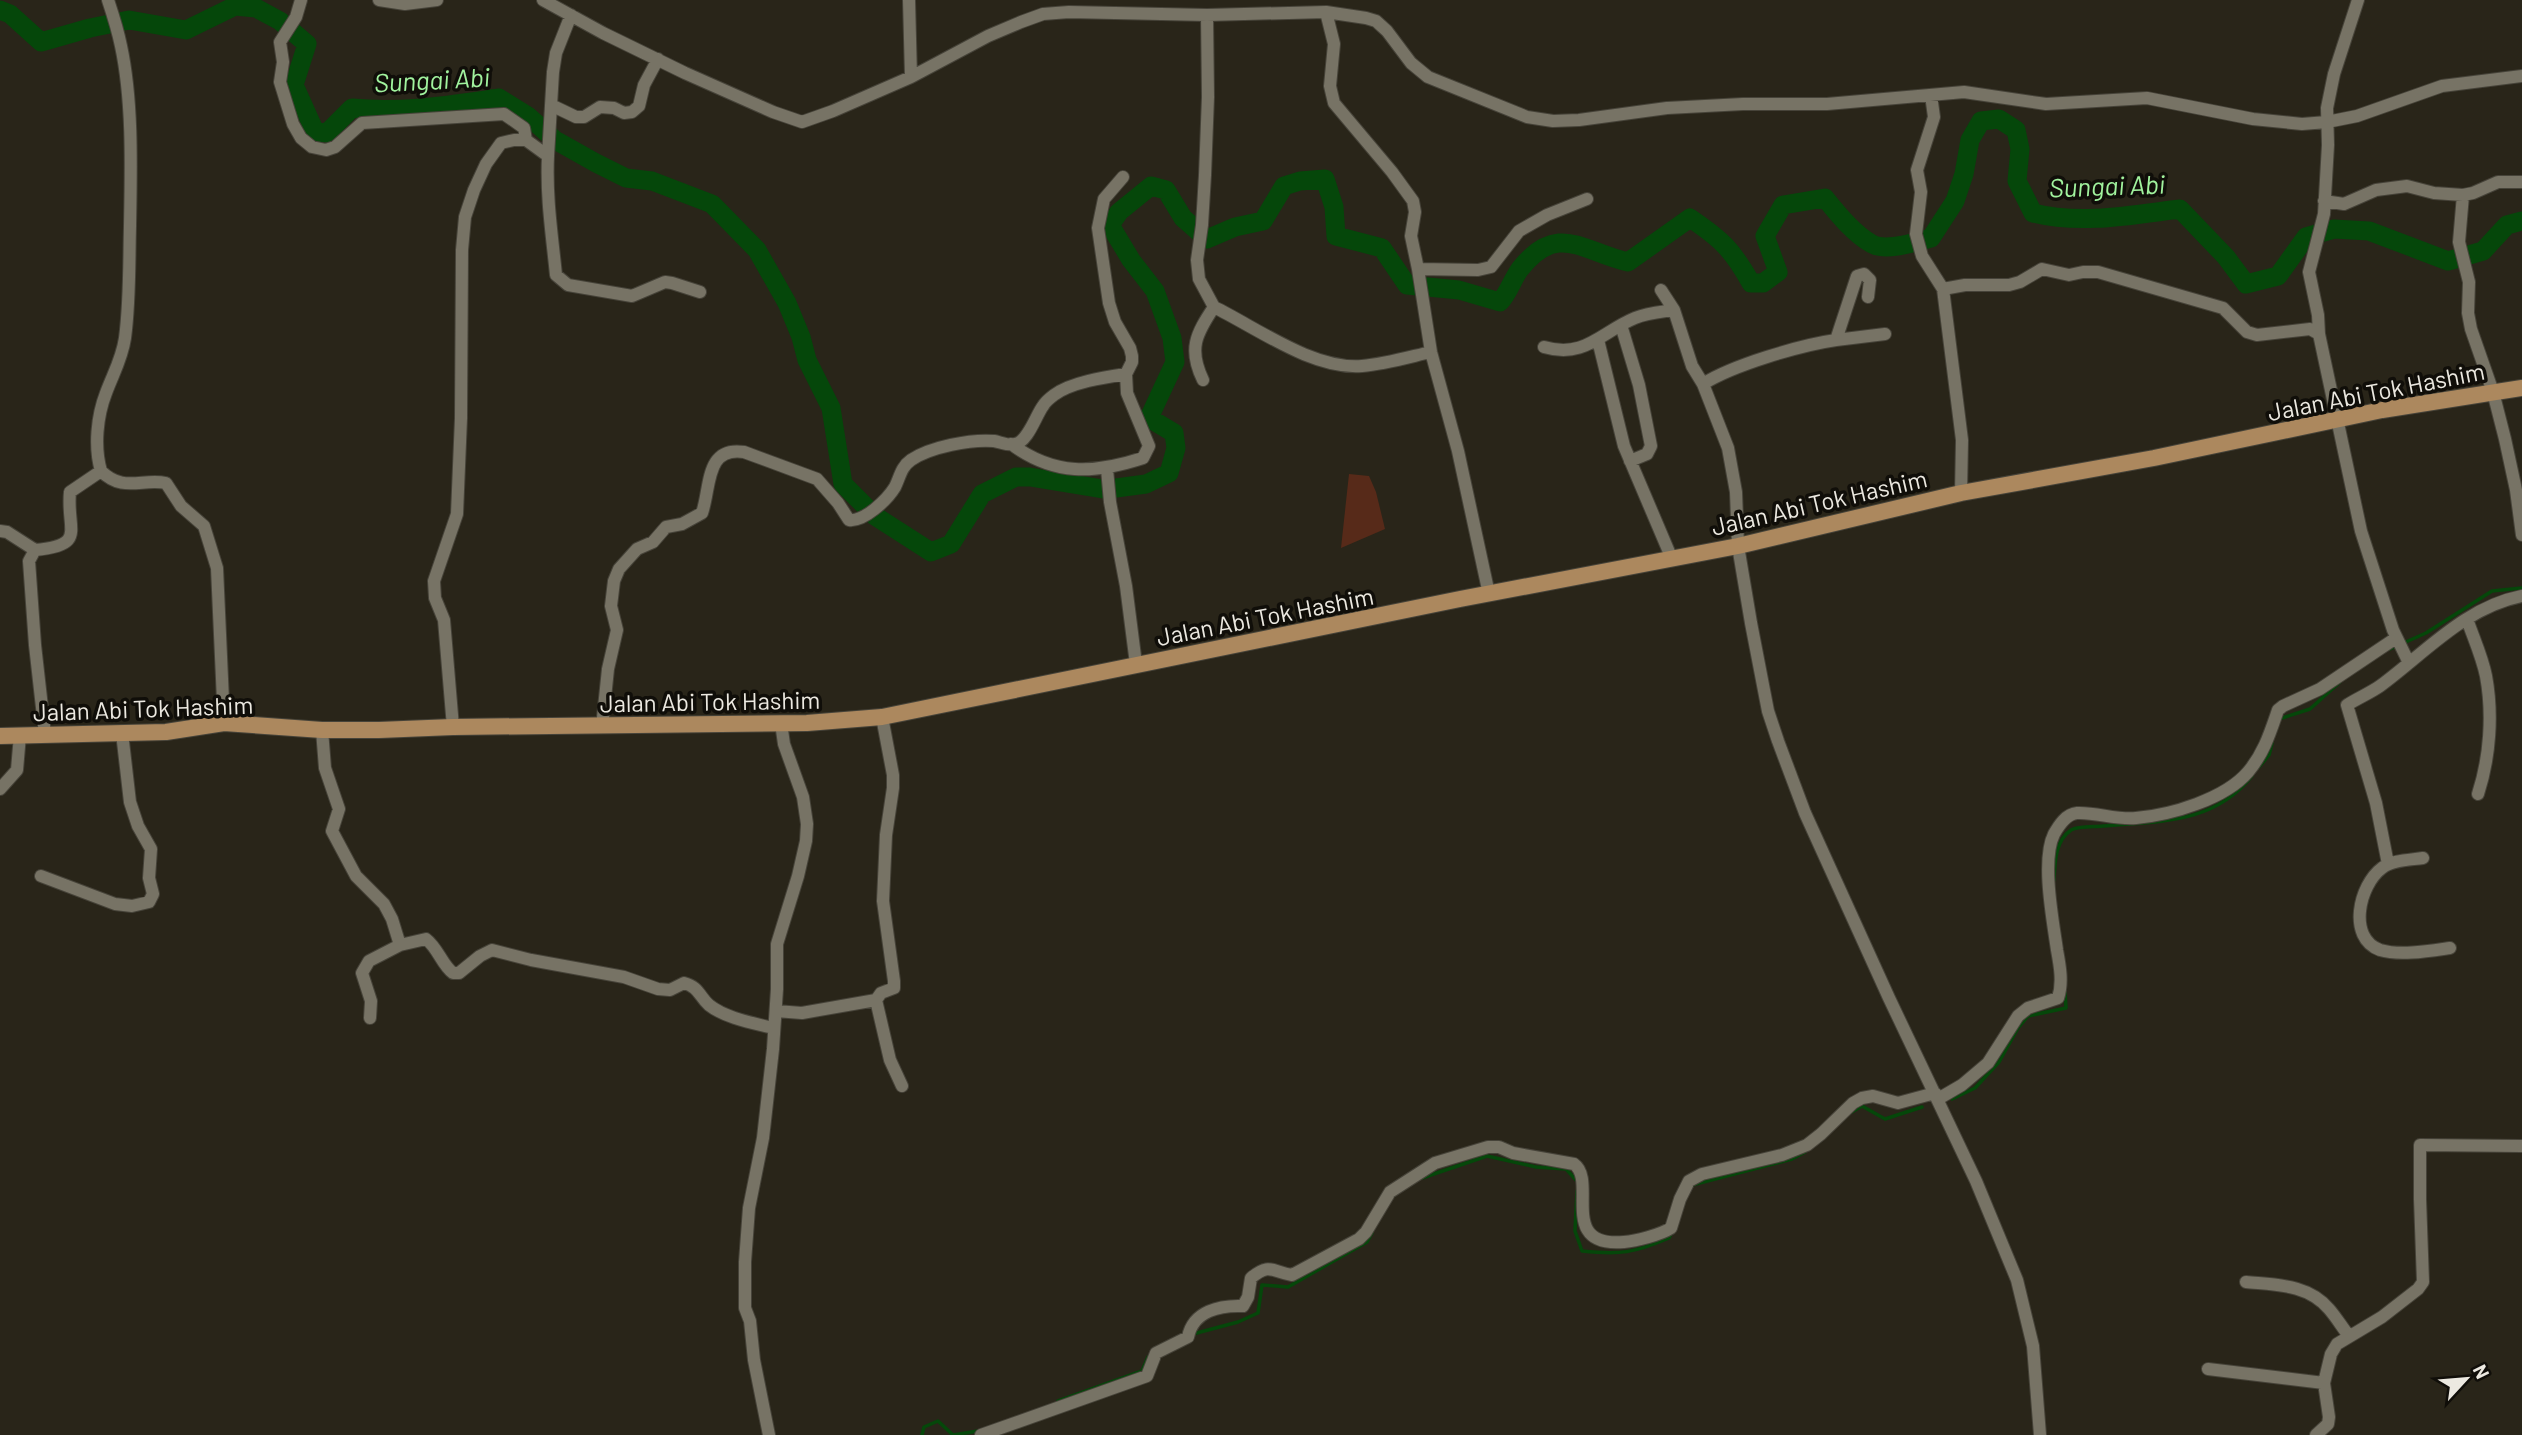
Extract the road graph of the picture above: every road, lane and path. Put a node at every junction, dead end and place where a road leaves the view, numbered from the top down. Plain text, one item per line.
1 (108, 0) edge
2 (301, 0) edge
3 (379, 0) edge
4 (437, 0) edge
5 (543, 0) edge
6 (909, 0) edge
7 (2358, 0) edge
8 (1326, 12) junction
9 (571, 15) junction
10 (1207, 15) junction
11 (658, 59) junction
12 (911, 76) junction
13 (2522, 76) edge
14 (1931, 95) junction
15 (551, 112) junction
16 (2327, 122) junction
17 (526, 140) junction
18 (548, 156) junction
19 (1122, 177) dead end
20 (2522, 182) edge
21 (2463, 195) junction
22 (1587, 199) dead end
23 (2324, 208) junction
24 (1419, 275) junction
25 (1943, 289) junction
26 (1661, 290) dead end
27 (700, 292) dead end
28 (1868, 296) dead end
29 (1214, 307) junction
30 (1674, 310) junction
31 (1621, 325) junction
32 (1885, 334) dead end
33 (2319, 334) junction
34 (1598, 340) junction
35 (1836, 340) junction
36 (1544, 347) dead end
37 (1431, 352) junction
38 (1126, 373) junction
39 (1203, 380) dead end
40 (1703, 384) junction
41 (2522, 388) edge
42 (2493, 392) junction
43 (2339, 421) junction
44 (1011, 444) junction
45 (1630, 461) junction
46 (1107, 469) junction
47 (101, 471) junction
48 (1961, 493) junction
49 (0, 531) edge
50 (2522, 534) edge
51 (1738, 546) junction
52 (35, 550) junction
53 (1672, 559) junction
54 (1489, 594) junction
55 (2522, 596) edge
56 (2467, 619) junction
57 (2398, 640) junction
58 (2408, 661) junction
59 (1136, 664) junction
60 (882, 717) junction
61 (224, 723) junction
62 (780, 723) junction
63 (453, 727) junction
64 (602, 727) junction
65 (322, 730) junction
66 (122, 733) junction
67 (45, 734) junction
68 (20, 735) junction
69 (0, 736) edge
70 (0, 789) edge
71 (2478, 794) dead end
72 (2423, 858) dead end
73 (2388, 864) junction
74 (41, 876) dead end
75 (400, 945) junction
76 (2449, 948) dead end
77 (876, 1000) junction
78 (776, 1011) junction
79 (370, 1018) dead end
80 (773, 1028) junction
81 (902, 1086) dead end
82 (1936, 1096) junction
83 (2522, 1146) edge
84 (2246, 1282) dead end
85 (2349, 1336) junction
86 (2208, 1369) dead end
87 (2324, 1383) junction
88 (769, 1435) edge
89 (981, 1435) edge
90 (2040, 1435) edge
91 (2316, 1435) edge

1 - 47 street
2 - 17 street
3 - 4 street
5 - 9 street
6 - 12 street
7 - 16 street
8 - 10 street
8 - 14 street
8 - 24 street
9 - 11 street
9 - 15 street
10 - 12 street
10 - 29 street
11 - 12 street
11 - 15 street
13 - 16 street
14 - 16 street
14 - 25 street
15 - 18 street
16 - 23 street
17 - 18 street
17 - 63 street
18 - 27 street
19 - 38 street
20 - 21 street
21 - 23 street
21 - 42 street
22 - 24 street
23 - 33 street
24 - 37 street
25 - 33 street
25 - 48 street
26 - 30 street
28 - 35 street
29 - 37 street
29 - 39 street
30 - 31 street
30 - 40 street
31 - 34 street
31 - 45 street
32 - 35 street
33 - 43 street
34 - 36 street
34 - 45 street
35 - 40 street
37 - 54 street
38 - 44 street
38 - 46 street
40 - 51 street
41 - 42 main road, Jalan Abi Tok Hashim
42 - 43 main road, Jalan Abi Tok Hashim
42 - 50 street
43 - 48 main road, Jalan Abi Tok Hashim
43 - 57 street
44 - 46 street
44 - 64 street
45 - 53 street
46 - 59 street
47 - 52 street
47 - 61 street
48 - 51 main road, Jalan Abi Tok Hashim
49 - 52 street
51 - 53 main road, Jalan Abi Tok Hashim
51 - 82 street
52 - 67 street
53 - 54 main road, Jalan Abi Tok Hashim
54 - 59 main road, Jalan Abi Tok Hashim
55 - 56 street
56 - 58 street
56 - 71 street
57 - 58 street
57 - 82 street
58 - 73 street
59 - 60 main road, Jalan Abi Tok Hashim
60 - 62 main road, Jalan Abi Tok Hashim
60 - 77 street
61 - 65 main road, Jalan Abi Tok Hashim
61 - 66 main road, Jalan Abi Tok Hashim
62 - 64 main road, Jalan Abi Tok Hashim
62 - 78 street
63 - 64 main road, Jalan Abi Tok Hashim
63 - 65 main road, Jalan Abi Tok Hashim
65 - 75 street
66 - 67 main road, Jalan Abi Tok Hashim
66 - 74 street
67 - 68 main road, Jalan Abi Tok Hashim
68 - 69 main road, Jalan Abi Tok Hashim
68 - 70 street
72 - 73 street
73 - 76 street
75 - 79 street
75 - 80 street
77 - 78 street
77 - 81 street
78 - 80 street
80 - 88 street
82 - 89 street
82 - 90 street
83 - 85 street
84 - 85 street
85 - 87 street
86 - 87 street
87 - 91 street

